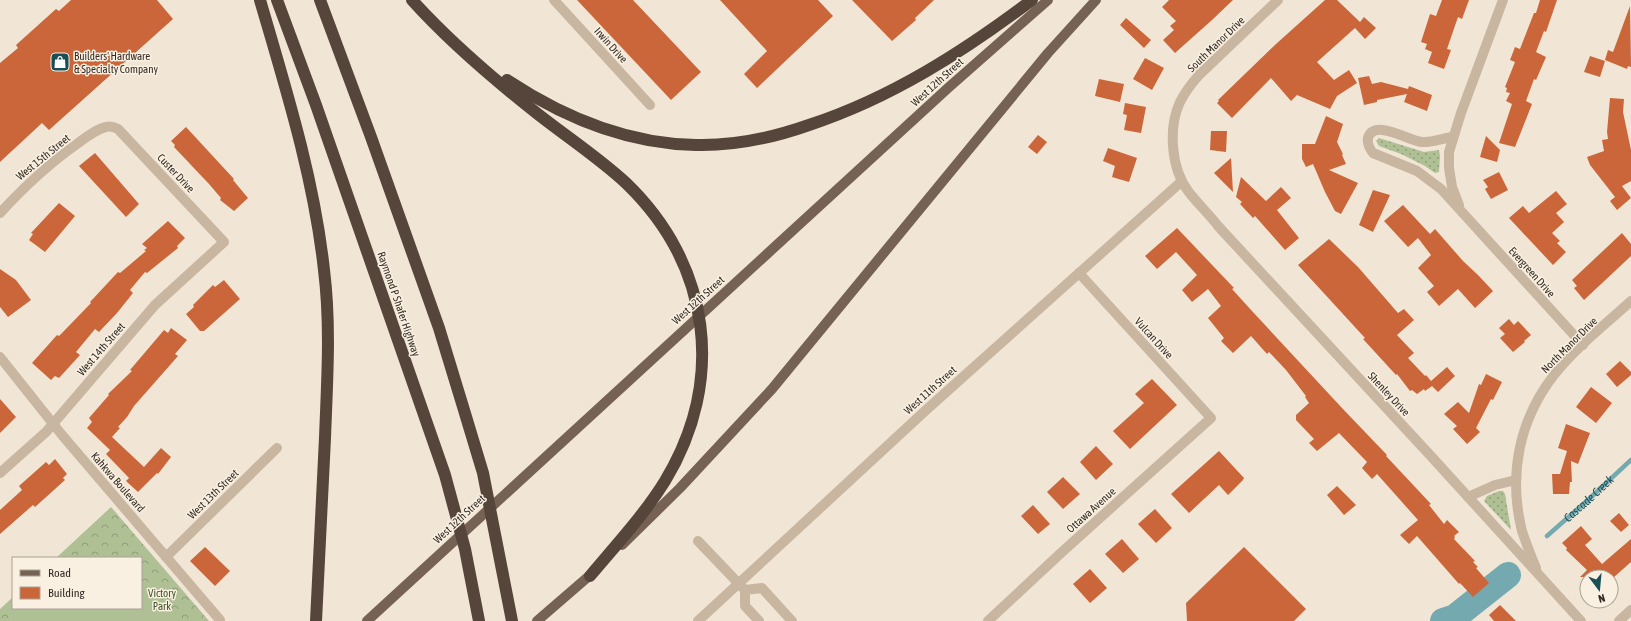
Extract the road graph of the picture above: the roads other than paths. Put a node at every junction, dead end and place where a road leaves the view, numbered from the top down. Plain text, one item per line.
1 (260, 0) edge
2 (277, 0) edge
3 (320, 0) edge
4 (412, 0) edge
5 (554, 0) edge
6 (1032, 0) edge
7 (1048, 0) edge
8 (1096, 0) edge
9 (1278, 0) edge
10 (1503, 0) edge
11 (447, 35) junction
12 (650, 106) dead end
13 (107, 127) joint
14 (1453, 137) junction
15 (1182, 181) junction
16 (0, 212) edge
17 (1464, 214) junction
18 (224, 242) joint
19 (1079, 273) junction
20 (1631, 301) edge
21 (1583, 345) junction
22 (0, 357) edge
23 (1211, 418) joint
24 (53, 424) junction
25 (277, 448) dead end
26 (0, 473) edge
27 (1516, 480) junction
28 (1468, 497) junction
29 (698, 541) dead end
30 (166, 557) junction
31 (1539, 573) junction
32 (590, 576) junction
33 (742, 587) junction
34 (1631, 610) edge
35 (220, 620) edge
36 (316, 621) edge
37 (367, 621) edge
38 (479, 621) edge
39 (512, 621) edge
40 (537, 621) edge
41 (698, 621) edge
42 (759, 621) edge
43 (792, 621) edge
44 (988, 621) edge
45 (1581, 621) edge
46 (1619, 621) edge

1 - 36 highway
2 - 38 highway, Raymond P Shafer Highway
3 - 39 highway
4 - 11 highway
5 - 12 street, Irwin Drive
6 - 11 highway
7 - 37 main road, West 12th Street
8 - 32 main road
9 - 15 street, South Manor Drive
10 - 14 street, Evergreen Drive
11 - 32 highway
13 - 16 street, West 15th Street
13 - 18 street, Custer Drive
14 - 17 street, Evergreen Drive
14 - 17 street, Evergreen Drive
15 - 19 street, West 11th Street
15 - 28 street, Shenley Drive
17 - 21 street, Evergreen Drive
18 - 24 street, West 14th Street
19 - 23 street, Vulcan Drive
19 - 33 street, West 11th Street
20 - 21 street, North Manor Drive
21 - 27 street, North Manor Drive
22 - 24 street, Kahkwa Boulevard
23 - 44 street, Ottawa Avenue
24 - 26 street, West 14th Street
24 - 30 street, Kahkwa Boulevard
25 - 30 street, West 13th Street
27 - 28 street
27 - 31 street, North Manor Drive
28 - 31 street, Shenley Drive
29 - 33 street
30 - 35 street, Kahkwa Boulevard
31 - 45 street, Shenley Drive
32 - 40 main road
33 - 41 street, West 11th Street
33 - 42 street
33 - 43 street
34 - 46 street

